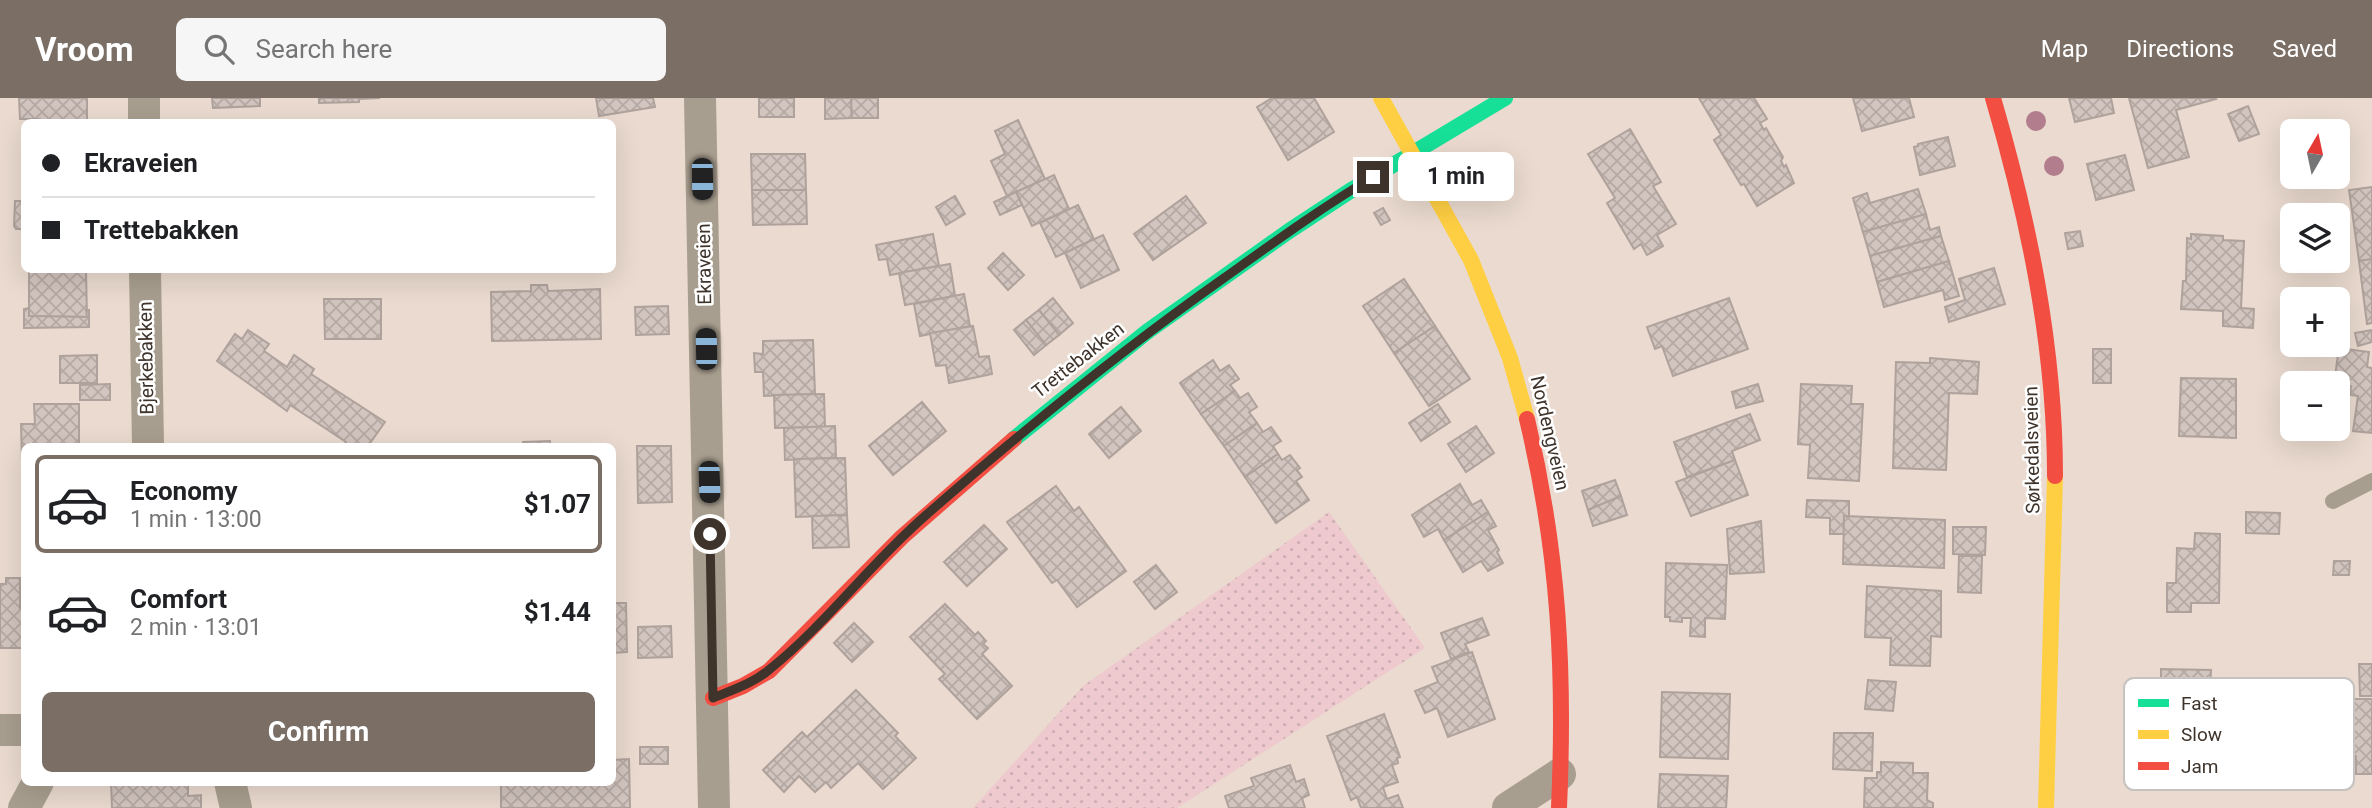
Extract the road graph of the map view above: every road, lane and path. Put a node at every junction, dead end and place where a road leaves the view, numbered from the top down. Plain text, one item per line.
1 (144, 98) edge
2 (701, 98) edge
3 (1381, 98) edge
4 (1505, 98) edge
5 (1993, 98) edge
6 (144, 119) edge
7 (1413, 153) junction
8 (145, 273) edge
9 (148, 443) edge
10 (2372, 481) edge
11 (2333, 501) dead end
12 (713, 698) junction
13 (0, 730) edge
14 (21, 730) edge
15 (1560, 774) junction
16 (36, 786) edge
17 (231, 786) edge
18 (24, 808) edge
19 (236, 808) edge
20 (714, 808) edge
21 (1508, 808) edge
22 (1559, 808) edge
23 (2046, 808) edge

1 - 6 street
2 - 12 street, Ekraveien
3 - 7 street, Nordengveien
4 - 7 street, Trettebakken
5 - 23 street, Sørkedalsveien
7 - 12 street, Trettebakken
7 - 15 street, Nordengveien
8 - 9 street, Bjerkebakken
10 - 11 lane
12 - 20 street, Ekraveien
13 - 14 street
15 - 21 street
15 - 22 street, Nordengveien
16 - 18 street
17 - 19 street

